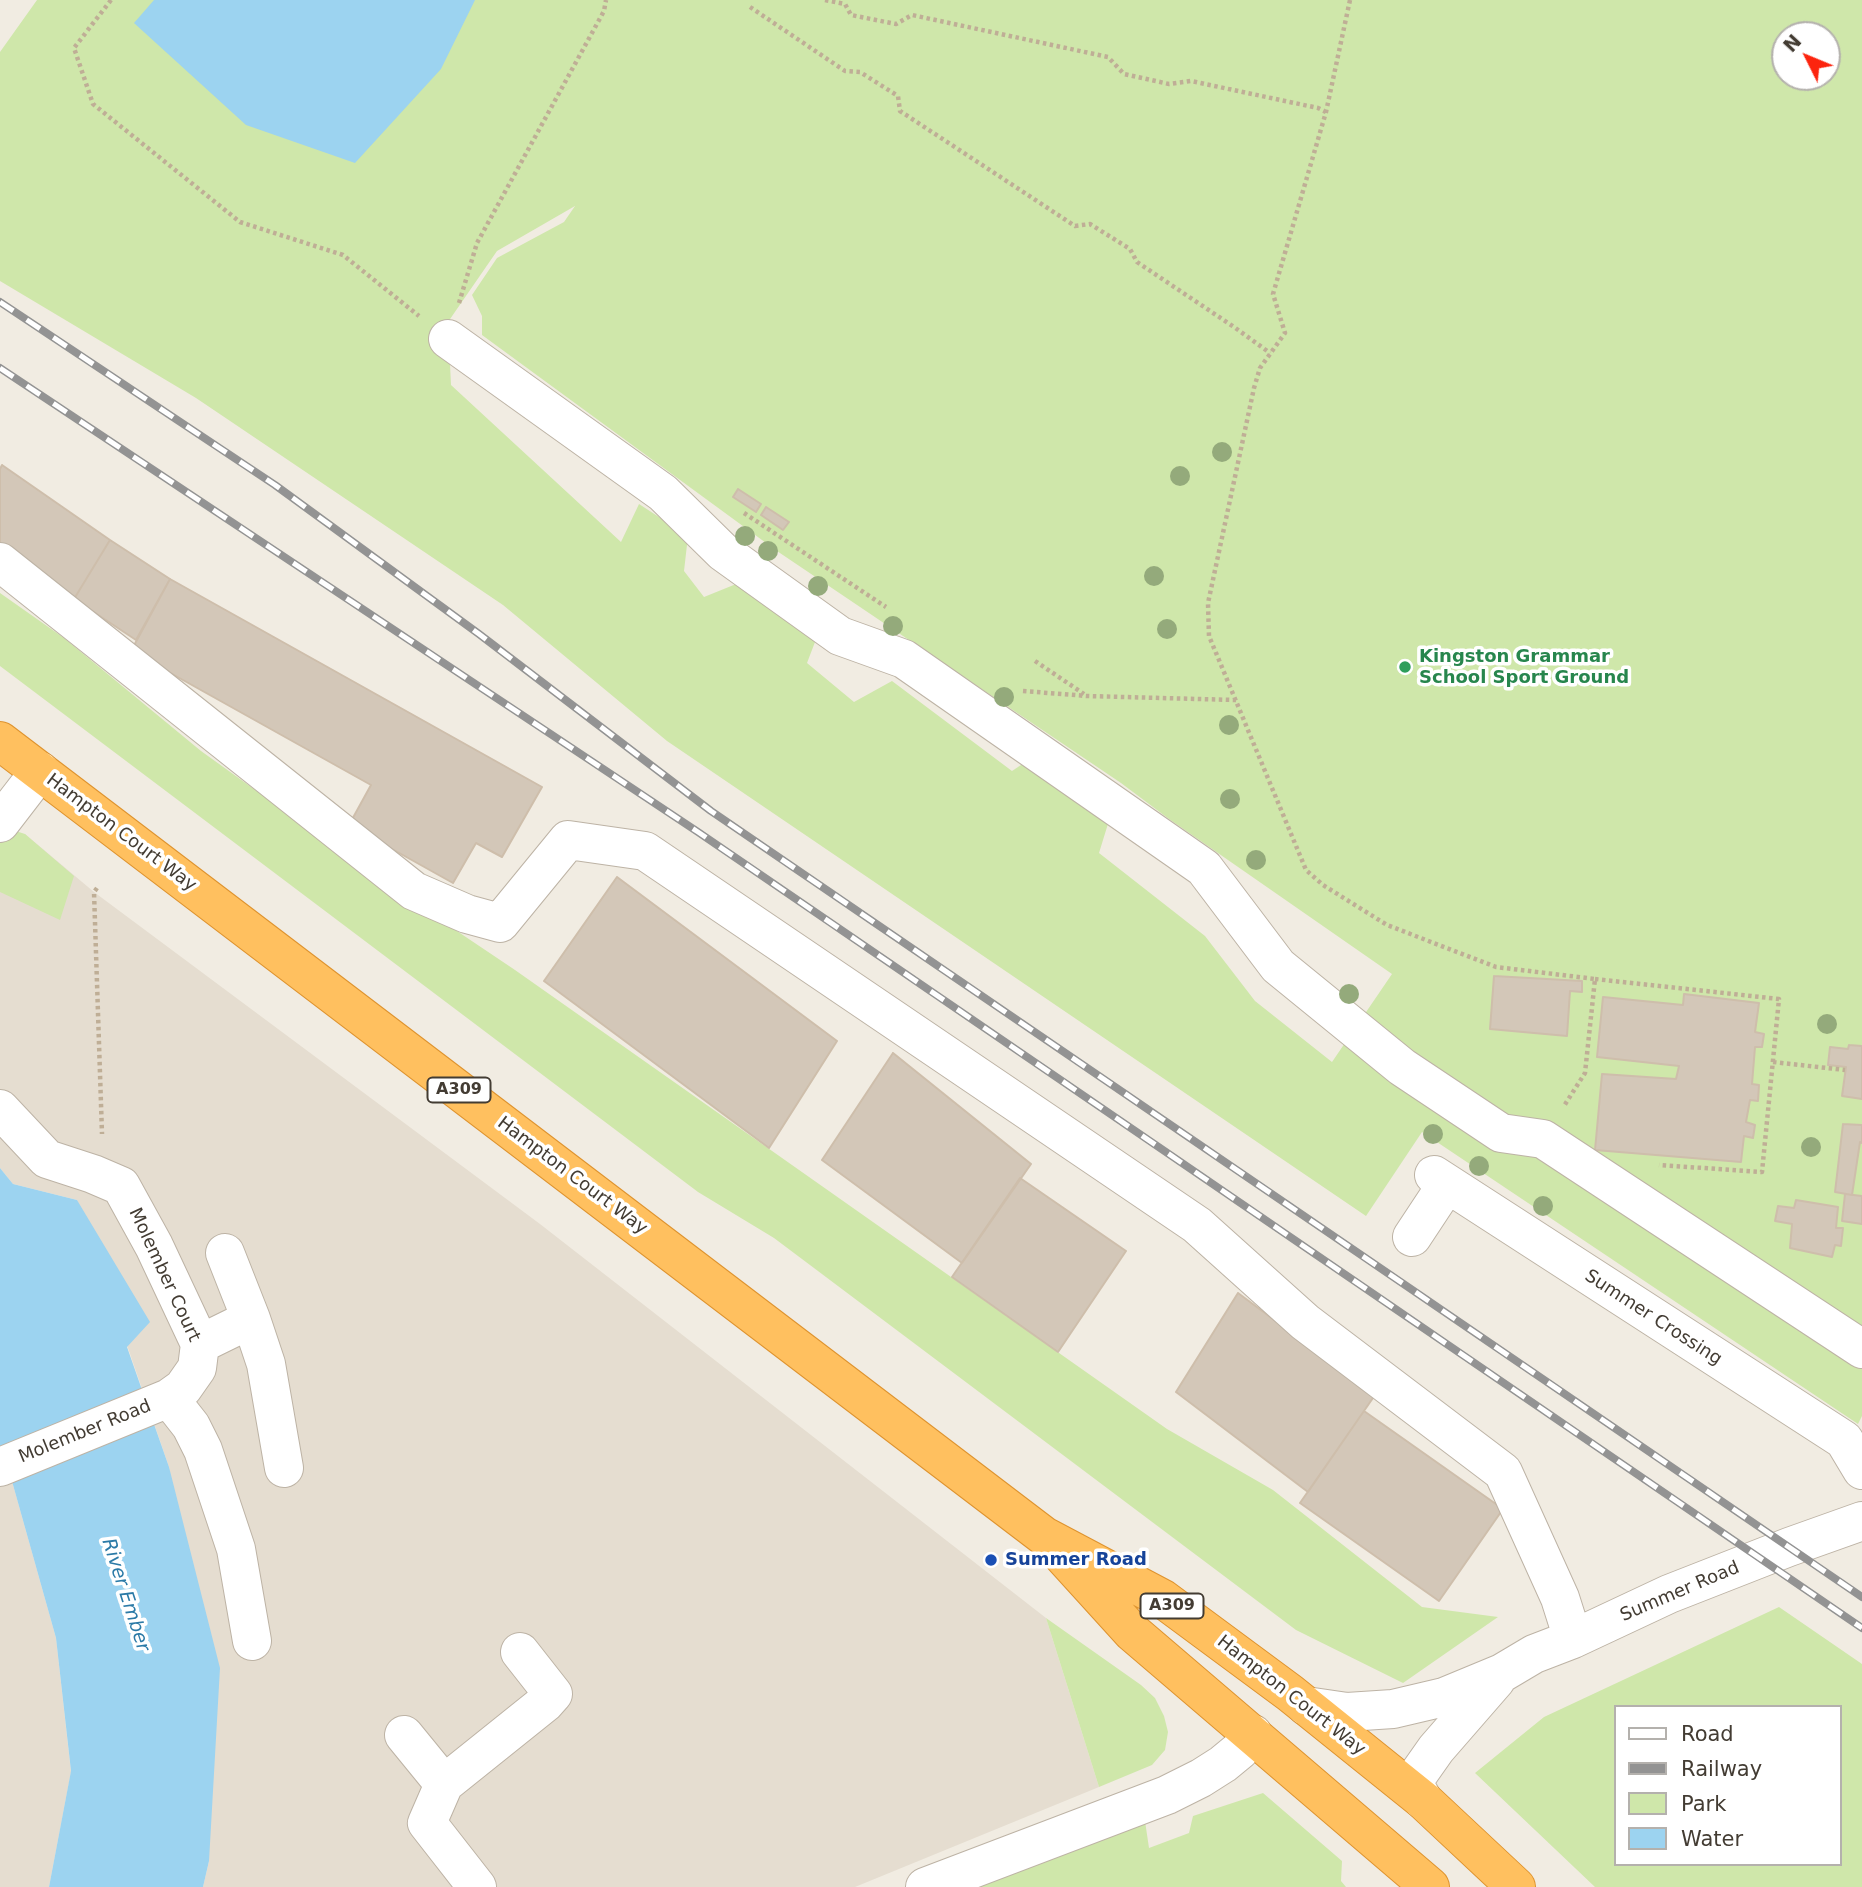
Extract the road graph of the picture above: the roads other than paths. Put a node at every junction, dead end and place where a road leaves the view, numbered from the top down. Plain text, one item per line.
1 (448, 339) road end
2 (0, 562) edge
3 (0, 741) edge
4 (40, 771) junction
5 (0, 823) edge
6 (0, 1109) edge
7 (1412, 1237) dead end
8 (225, 1253) dead end
9 (251, 1319) junction
10 (200, 1344) junction
11 (1862, 1349) edge
12 (169, 1398) junction
13 (0, 1467) edge
14 (284, 1468) dead end
15 (1862, 1470) edge
16 (1862, 1521) edge
17 (1044, 1535) junction
18 (1573, 1639) junction
19 (252, 1641) dead end
20 (520, 1651) dead end
21 (1502, 1673) junction
22 (1298, 1700) junction
23 (1253, 1734) junction
24 (404, 1735) dead end
25 (444, 1784) junction
26 (1423, 1800) junction
27 (477, 1887) edge
28 (925, 1887) edge
29 (1430, 1887) edge
30 (1516, 1887) edge

1 - 11 street
2 - 18 street
3 - 4 highway, Hampton Court Way / A309
4 - 5 street
4 - 17 highway, Hampton Court Way / A309
6 - 10 street, Molember Court
7 - 15 street, Summer Crossing
8 - 9 street
9 - 10 street
9 - 14 street
10 - 12 street, Molember Court
12 - 13 street, Molember Road
12 - 19 street
16 - 18 street, Summer Road
17 - 22 highway, Hampton Court Way / A309
17 - 23 highway, Hampton Court Way / A309
18 - 21 street, Summer Road
20 - 25 street
21 - 22 street, Summer Road
21 - 26 street, Summer Road
22 - 23 highway
22 - 26 highway, Hampton Court Way / A309
23 - 28 street
23 - 29 highway, Hampton Court Way / A309
24 - 25 street
25 - 27 street
26 - 30 highway, Hampton Court Way / A309

